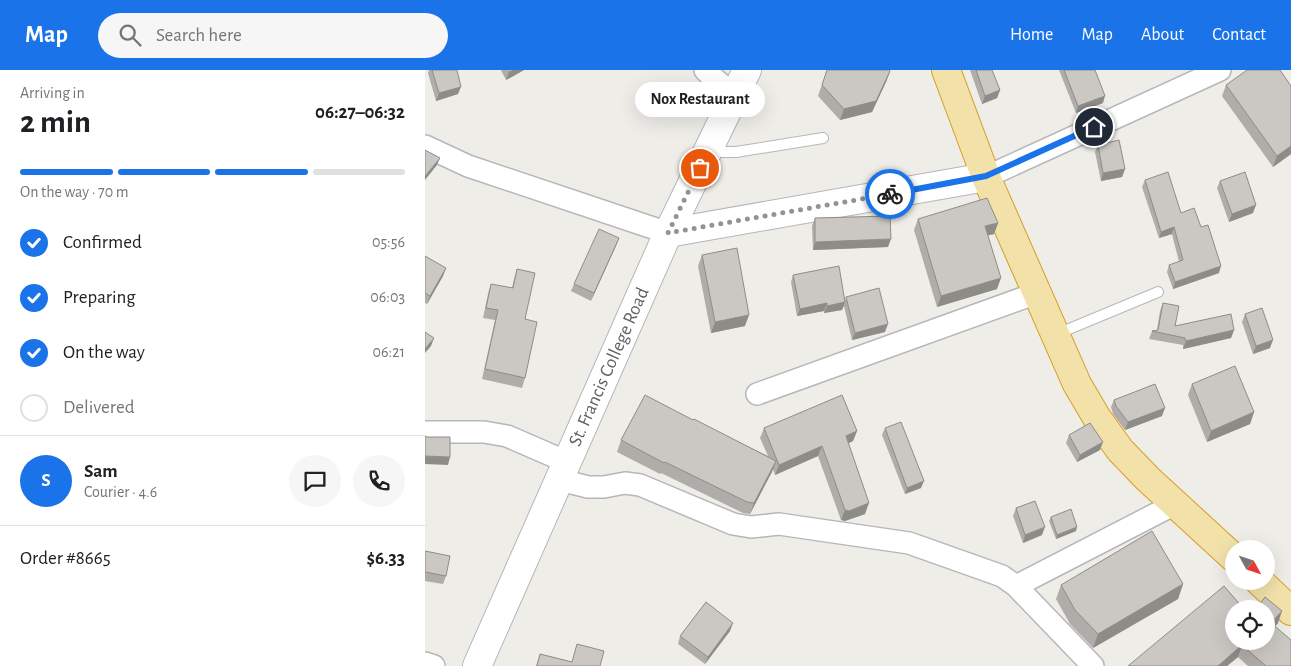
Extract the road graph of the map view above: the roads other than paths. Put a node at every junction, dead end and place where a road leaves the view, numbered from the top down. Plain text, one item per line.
1 (705, 70) edge
2 (747, 70) edge
3 (945, 70) edge
4 (1220, 70) edge
5 (735, 96) junction
6 (823, 138) dead end
7 (425, 146) edge
8 (708, 152) junction
9 (986, 176) junction
10 (668, 233) junction
11 (1158, 292) dead end
12 (1037, 293) junction
13 (1055, 335) junction
14 (757, 394) dead end
15 (425, 432) edge
16 (563, 471) junction
17 (1175, 504) junction
18 (1225, 550) edge
19 (1015, 586) junction
20 (1269, 590) edge
21 (1291, 611) edge
22 (425, 664) edge
23 (434, 666) edge
24 (477, 666) edge
25 (1093, 666) edge

1 - 5 street
2 - 5 main road, St. Francis College Road
3 - 9 highway
4 - 9 street
5 - 8 main road, St. Francis College Road
6 - 8 lane
7 - 10 street
8 - 10 main road, St. Francis College Road
9 - 10 main road
9 - 12 highway
10 - 16 main road, St. Francis College Road
11 - 13 lane
12 - 13 highway
12 - 14 street
13 - 17 highway
15 - 16 street
16 - 19 street
16 - 24 main road, St. Francis College Road
17 - 18 highway
17 - 19 street
19 - 25 street
20 - 21 highway
22 - 23 street

